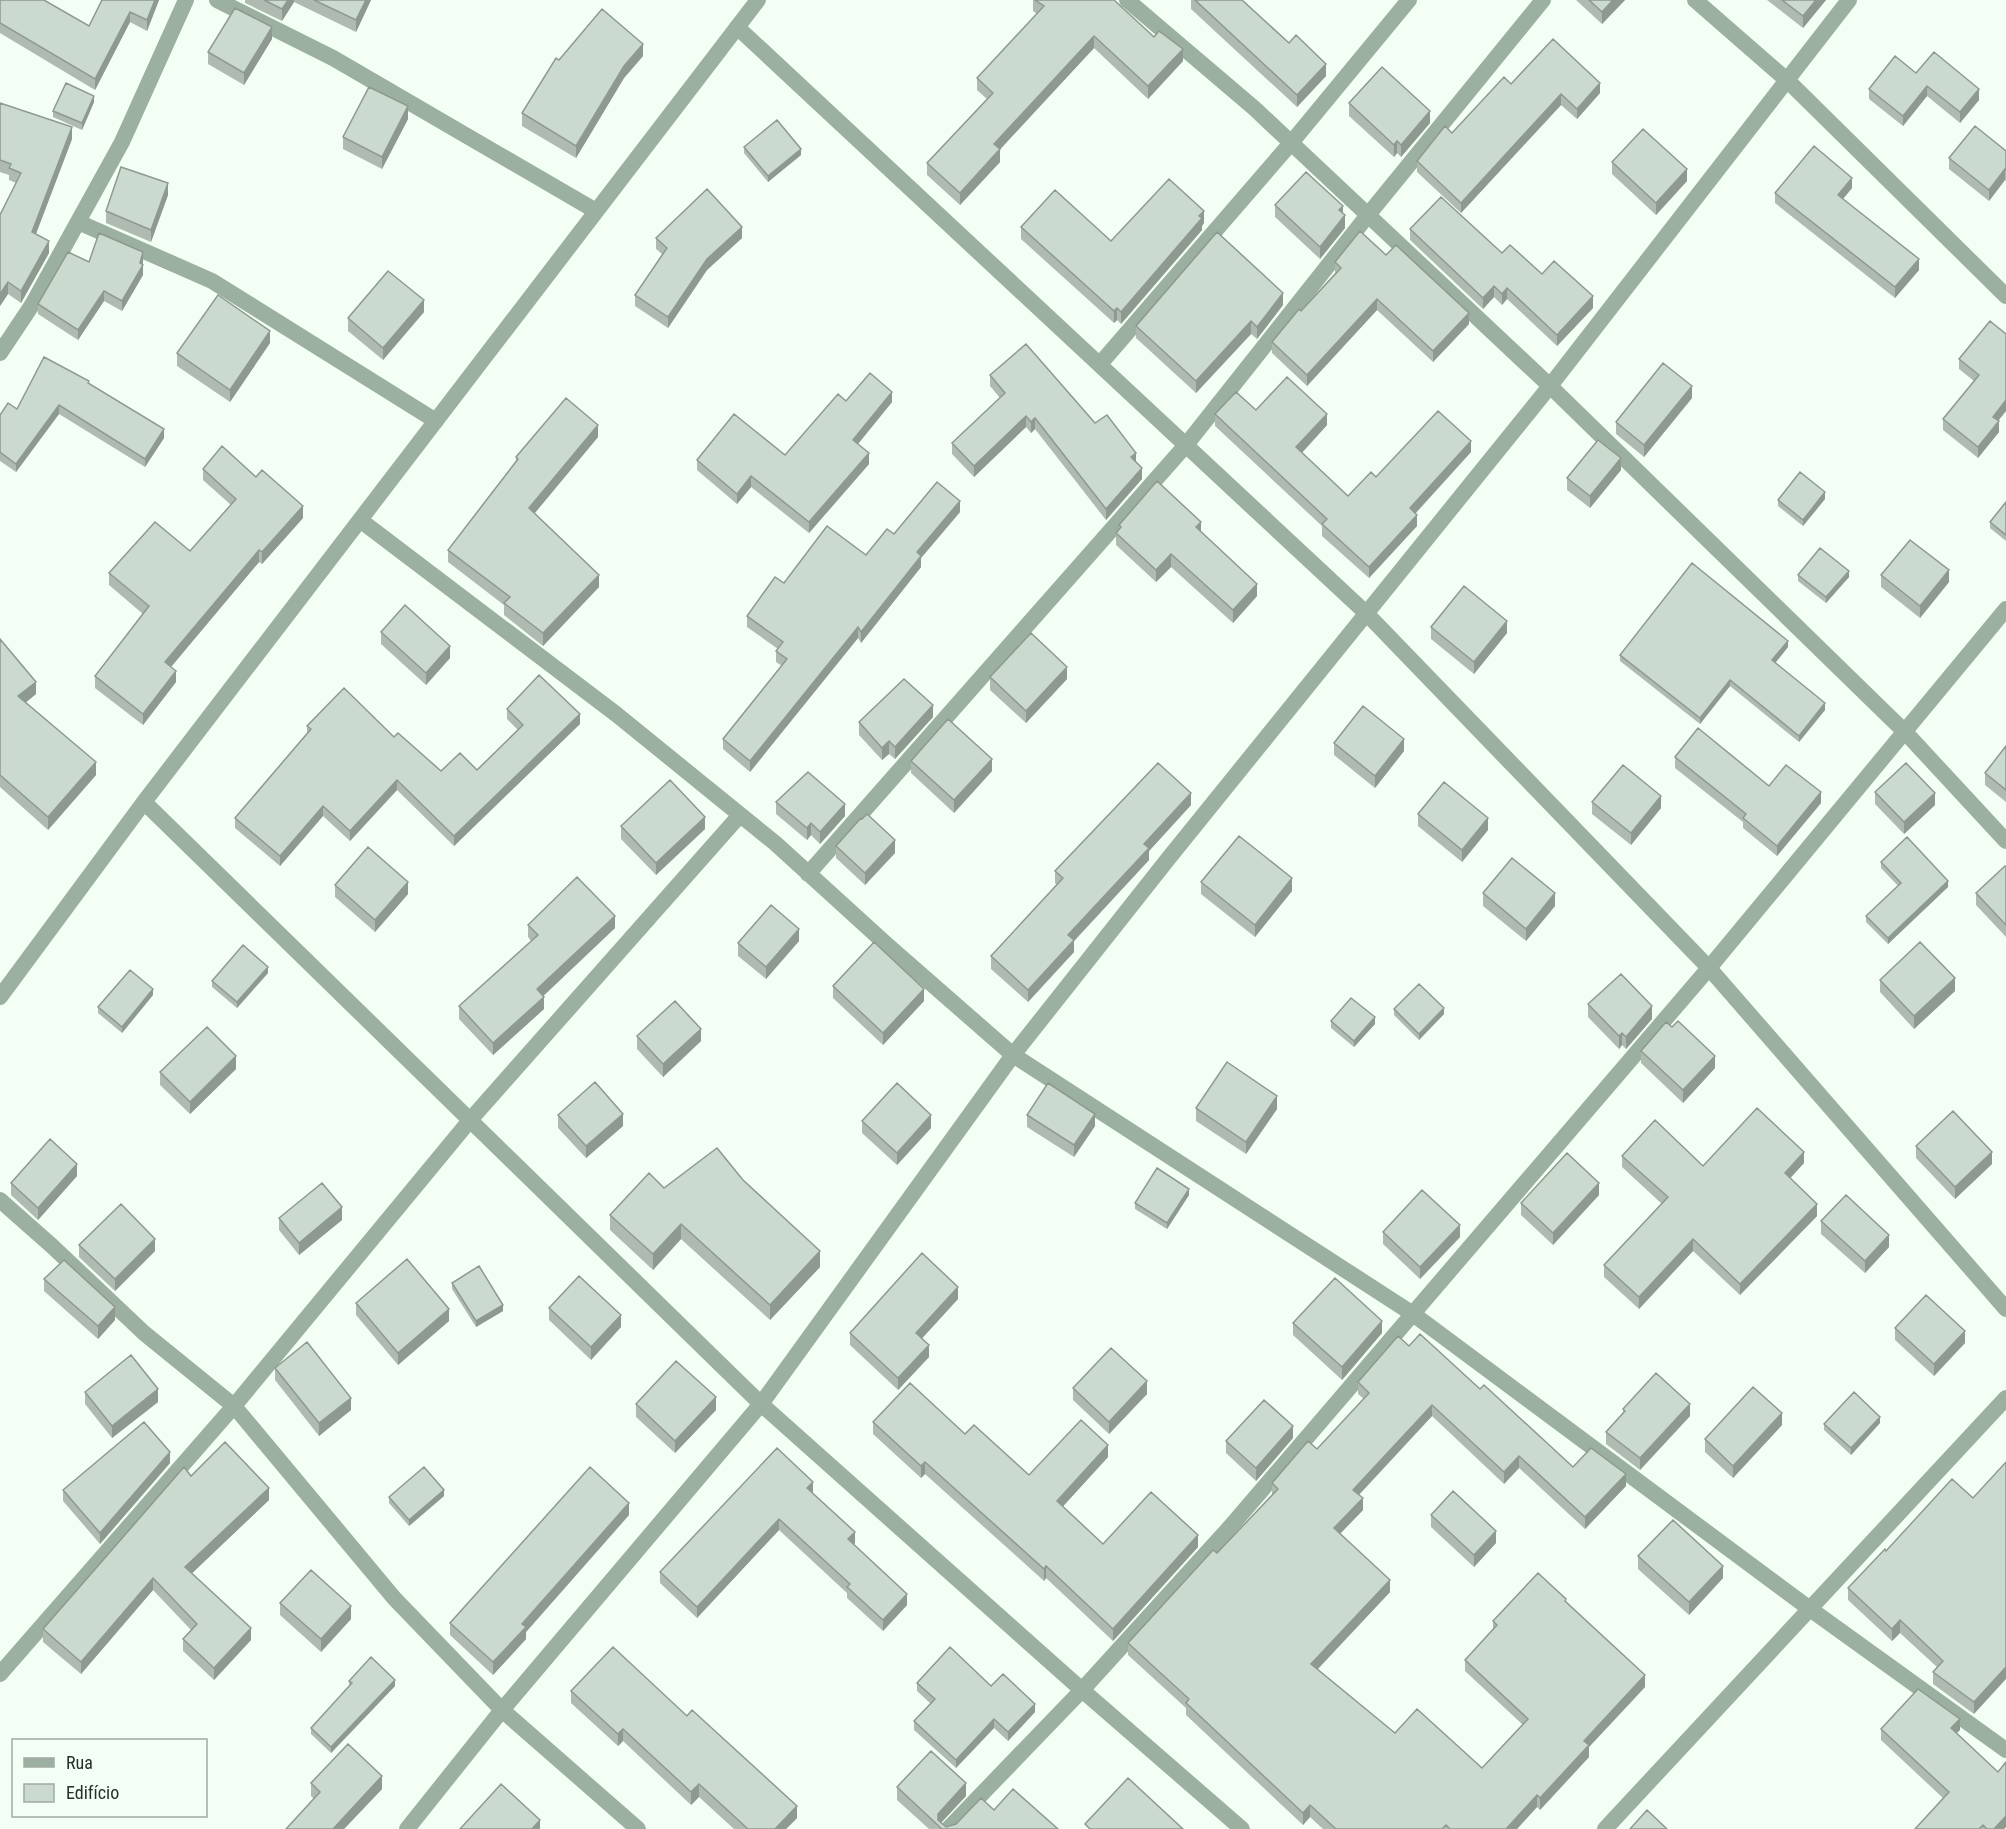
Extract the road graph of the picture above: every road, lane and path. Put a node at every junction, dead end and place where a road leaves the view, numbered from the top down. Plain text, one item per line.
1 (186, 0) edge
2 (217, 0) edge
3 (758, 0) edge
4 (1127, 0) edge
5 (1409, 0) edge
6 (1543, 0) edge
7 (1695, 0) edge
8 (1849, 0) edge
9 (737, 27) junction
10 (1788, 81) junction
11 (1291, 143) junction
12 (596, 211) junction
13 (1368, 215) junction
14 (78, 222) junction
15 (2006, 296) edge
16 (0, 353) edge
17 (1100, 364) junction
18 (1550, 386) junction
19 (436, 421) junction
20 (1186, 445) junction
21 (360, 520) junction
22 (2006, 609) edge
23 (1366, 613) junction
24 (1905, 732) junction
25 (144, 802) junction
26 (740, 814) junction
27 (2006, 842) edge
28 (808, 874) junction
29 (1709, 969) junction
30 (0, 997) edge
31 (1013, 1055) junction
32 (471, 1119) junction
33 (0, 1200) edge
34 (2006, 1309) edge
35 (1413, 1314) junction
36 (2006, 1398) edge
37 (761, 1404) junction
38 (234, 1406) junction
39 (1810, 1609) junction
40 (0, 1674) edge
41 (1082, 1690) junction
42 (502, 1710) junction
43 (2006, 1750) edge
44 (407, 1829) edge
45 (638, 1829) edge
46 (948, 1829) edge
47 (1242, 1829) edge
48 (1605, 1829) edge

1 - 14 street
2 - 12 street
3 - 9 street
4 - 11 street
5 - 11 street
6 - 13 street
7 - 10 street
8 - 10 street
9 - 12 street
9 - 17 street
10 - 15 street
10 - 18 street
11 - 13 street
11 - 17 street
12 - 19 street
13 - 18 street
13 - 20 street
14 - 16 street
14 - 19 street
17 - 20 street
18 - 23 street
18 - 24 street
19 - 21 street
20 - 23 street
20 - 28 street
21 - 25 street
21 - 26 street
22 - 24 street
23 - 29 street
23 - 31 street
24 - 27 street
24 - 29 street
25 - 30 street
25 - 32 street
26 - 28 street
26 - 32 street
28 - 31 street
29 - 34 street
29 - 35 street
31 - 35 street
31 - 37 street
32 - 37 street
32 - 38 street
33 - 38 street
35 - 39 street
35 - 41 street
36 - 39 street
37 - 41 street
37 - 42 street
38 - 40 street
38 - 42 street
39 - 43 street
39 - 48 street
41 - 46 street
41 - 47 street
42 - 44 street
42 - 45 street

